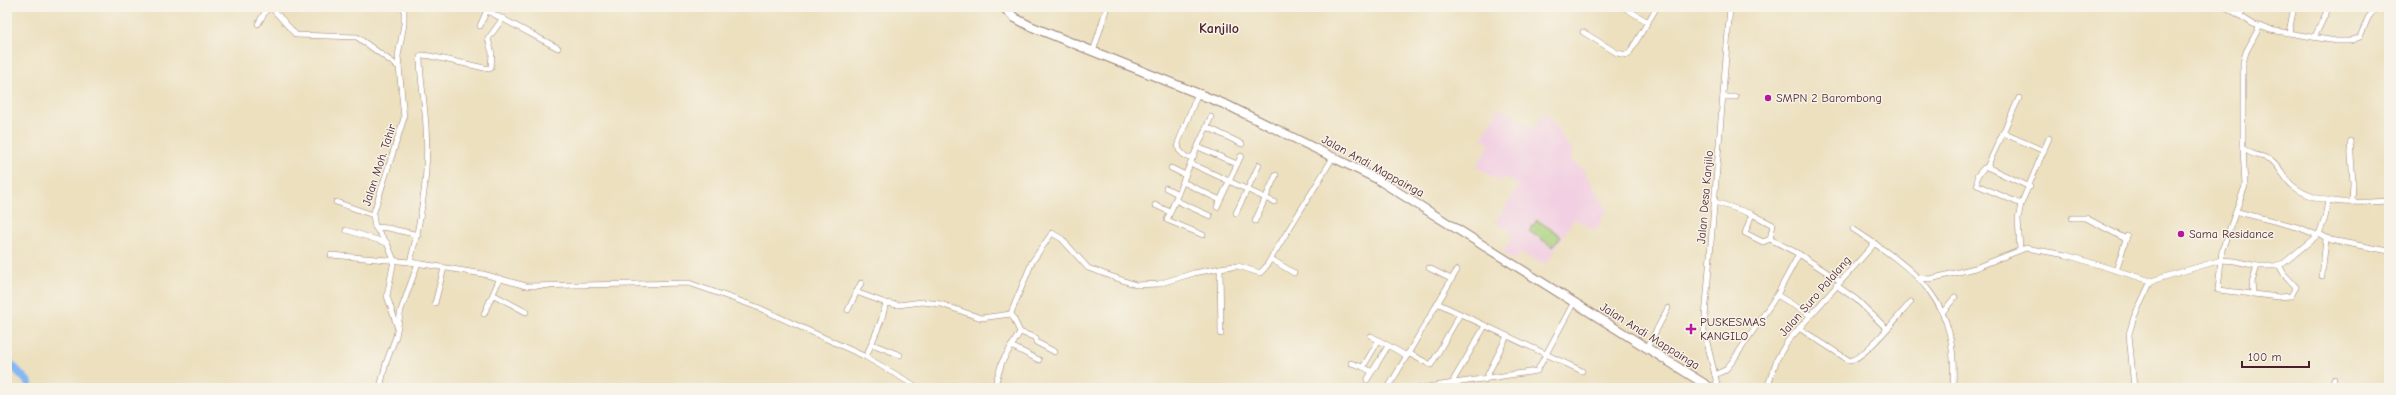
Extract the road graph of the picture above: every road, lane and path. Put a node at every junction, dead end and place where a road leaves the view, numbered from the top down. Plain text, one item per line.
1 (270, 7) edge
2 (403, 7) edge
3 (480, 7) edge
4 (1003, 7) edge
5 (1107, 7) edge
6 (1623, 7) edge
7 (1657, 7) edge
8 (1730, 7) edge
9 (2226, 7) edge
10 (2245, 7) edge
11 (2294, 7) edge
12 (2329, 7) edge
13 (2376, 7) edge
14 (487, 10) junction
15 (2240, 16) junction
16 (503, 18) junction
17 (1648, 22) junction
18 (258, 24) dead end
19 (480, 26) dead end
20 (2260, 26) junction
21 (1582, 32) dead end
22 (2289, 32) junction
23 (2315, 36) junction
24 (558, 48) dead end
25 (1093, 52) junction
26 (399, 66) junction
27 (1198, 93) junction
28 (1723, 97) junction
29 (1736, 97) dead end
30 (2019, 98) dead end
31 (1211, 117) dead end
32 (1206, 127) junction
33 (2003, 133) junction
34 (2049, 138) dead end
35 (2350, 141) dead end
36 (1242, 144) dead end
37 (1198, 147) junction
38 (2243, 148) junction
39 (2044, 151) junction
40 (1241, 156) dead end
41 (1334, 156) junction
42 (1193, 157) junction
43 (1190, 164) junction
44 (1236, 164) junction
45 (1259, 165) dead end
46 (1987, 167) junction
47 (1171, 168) dead end
48 (1185, 175) junction
49 (1276, 175) dead end
50 (1228, 181) junction
51 (1183, 182) junction
52 (2030, 187) junction
53 (1166, 188) dead end
54 (1247, 190) junction
55 (1178, 194) junction
56 (1265, 198) junction
57 (1175, 200) junction
58 (1220, 200) junction
59 (2328, 200) junction
60 (2389, 201) edge
61 (336, 202) dead end
62 (1274, 202) dead end
63 (1715, 202) junction
64 (2352, 202) junction
65 (2021, 204) junction
66 (1155, 205) dead end
67 (1217, 207) dead end
68 (1170, 212) junction
69 (2238, 212) junction
70 (1236, 213) dead end
71 (1752, 214) junction
72 (373, 215) junction
73 (1210, 216) dead end
74 (2072, 218) dead end
75 (1255, 221) dead end
76 (375, 227) junction
77 (1853, 229) dead end
78 (346, 230) dead end
79 (418, 235) junction
80 (1203, 235) dead end
81 (2318, 235) junction
82 (1770, 239) junction
83 (2326, 239) junction
84 (387, 243) junction
85 (1875, 243) junction
86 (2020, 250) junction
87 (2389, 251) edge
88 (1799, 254) junction
89 (331, 255) dead end
90 (1271, 259) junction
91 (394, 260) junction
92 (2221, 260) junction
93 (410, 262) junction
94 (418, 263) junction
95 (2279, 265) junction
96 (2257, 266) junction
97 (444, 268) junction
98 (1220, 268) junction
99 (1429, 268) dead end
100 (1457, 270) dead end
101 (2116, 271) junction
102 (1294, 273) dead end
103 (2322, 276) dead end
104 (500, 278) junction
105 (1918, 278) junction
106 (1451, 279) junction
107 (2151, 281) junction
108 (861, 283) dead end
109 (1838, 283) junction
110 (856, 292) junction
111 (2253, 293) junction
112 (494, 295) junction
113 (1777, 295) junction
114 (1955, 297) dead end
115 (1574, 302) junction
116 (1910, 302) dead end
117 (435, 303) dead end
118 (886, 303) junction
119 (1437, 303) junction
120 (1668, 308) dead end
121 (848, 310) dead end
122 (526, 312) dead end
123 (1943, 312) junction
124 (484, 314) dead end
125 (1011, 314) junction
126 (1460, 314) junction
127 (1810, 315) junction
128 (397, 326) junction
129 (1484, 326) junction
130 (1799, 328) junction
131 (1887, 329) junction
132 (1020, 332) junction
133 (1222, 334) dead end
134 (1372, 336) dead end
135 (1508, 336) junction
136 (1379, 340) junction
137 (872, 344) junction
138 (1011, 346) junction
139 (1388, 346) junction
140 (1647, 348) junction
141 (1055, 352) dead end
142 (1546, 354) junction
143 (1408, 355) junction
144 (900, 356) dead end
145 (866, 357) junction
146 (1039, 360) dead end
147 (1351, 363) dead end
148 (1363, 367) junction
149 (1582, 371) dead end
150 (1372, 372) junction
151 (1715, 375) junction
152 (2334, 379) dead end
153 (1367, 380) dead end
154 (1485, 380) junction
155 (1453, 384) junction
156 (1443, 387) edge
157 (1707, 387) edge
158 (380, 388) edge
159 (919, 388) edge
160 (994, 388) edge
161 (1388, 388) edge
162 (1420, 388) edge
163 (1718, 388) edge
164 (1767, 388) edge
165 (1952, 388) edge
166 (2134, 388) edge
167 (2331, 388) edge

1 - 18 street
1 - 26 street
2 - 26 street, Jalan Moh. Tahir
3 - 14 street
4 - 25 main road, Jalan Andi Mappainga
5 - 25 street
6 - 17 street
7 - 17 street
8 - 28 street, Jalan Desa Kanjilo
9 - 15 street
10 - 15 street
11 - 22 street
12 - 23 street
13 - 23 street
14 - 16 street
14 - 19 street
15 - 20 street
16 - 24 street
16 - 79 street
17 - 21 street
20 - 22 street
20 - 38 street
22 - 23 street
25 - 27 main road, Jalan Andi Mappainga
26 - 72 street, Jalan Moh. Tahir
27 - 41 main road, Jalan Andi Mappainga
27 - 42 street
28 - 29 street
28 - 63 street, Jalan Desa Kanjilo
30 - 33 street
31 - 32 street
32 - 36 street
32 - 37 street
33 - 39 street
33 - 46 street
34 - 39 street
35 - 64 street
37 - 42 street
37 - 44 street
38 - 59 street
38 - 69 street
39 - 52 street
40 - 44 street
41 - 90 street
41 - 115 main road, Jalan Andi Mappainga
42 - 43 street
43 - 48 street
43 - 50 street
44 - 50 street
45 - 54 street
46 - 52 street
46 - 65 street
47 - 48 street
48 - 51 street
49 - 56 street
50 - 54 street
50 - 58 street
51 - 55 street
51 - 58 street
52 - 65 street
53 - 55 street
54 - 56 street
54 - 70 street
55 - 57 street
56 - 62 street
56 - 75 street
57 - 68 street
57 - 73 street
58 - 67 street
59 - 64 street
59 - 81 street
60 - 64 street
61 - 72 street
63 - 71 street
63 - 151 street, Jalan Desa Kanjilo
65 - 86 street
66 - 68 street
68 - 80 street
69 - 81 street
69 - 92 street
71 - 82 street
71 - 82 street
72 - 76 street, Jalan Moh. Tahir
74 - 101 street
76 - 79 street
76 - 84 street, Jalan Moh. Tahir
77 - 85 street
78 - 84 street
79 - 93 street
81 - 83 street
81 - 95 street
82 - 88 street
83 - 87 street
83 - 103 street
84 - 91 street, Jalan Moh. Tahir
85 - 105 street
85 - 109 street, Jalan Suro Palalang
86 - 101 street
86 - 105 street
88 - 109 street
88 - 113 street
89 - 91 street
90 - 98 street
90 - 102 street
91 - 93 street
91 - 128 street
92 - 96 street
92 - 107 street
92 - 111 street
93 - 94 street
94 - 97 street
94 - 128 street
95 - 96 street
95 - 111 street
96 - 111 street
97 - 104 street
97 - 117 street
98 - 125 street
98 - 133 street
99 - 106 street
100 - 106 street
101 - 107 street
104 - 112 street
104 - 145 street
105 - 123 street
106 - 119 street
107 - 166 street
108 - 110 street
109 - 127 street, Jalan Suro Palalang
109 - 131 street
110 - 118 street
110 - 121 street
112 - 122 street
112 - 124 street
113 - 127 street
113 - 151 street
114 - 123 street
115 - 140 main road, Jalan Andi Mappainga
115 - 142 street
116 - 131 street
118 - 125 street
118 - 137 street
119 - 126 street
119 - 143 street
120 - 140 street
123 - 165 street
125 - 132 street
126 - 129 street
126 - 143 street
127 - 130 street, Jalan Suro Palalang
128 - 158 street
129 - 135 street
129 - 155 street
130 - 131 street
130 - 164 street, Jalan Suro Palalang
132 - 138 street
132 - 141 street
134 - 136 street
135 - 142 street
135 - 154 street
136 - 139 street
136 - 148 street
137 - 144 street
137 - 145 street
138 - 146 street
138 - 160 street
139 - 143 street
139 - 150 street
140 - 157 main road, Jalan Andi Mappainga
142 - 149 street
142 - 154 street
143 - 161 street
145 - 159 street
147 - 148 street
148 - 150 street
150 - 153 street
151 - 163 street, Jalan Desa Kanjilo
152 - 167 street
154 - 155 street
155 - 156 street
156 - 162 street

